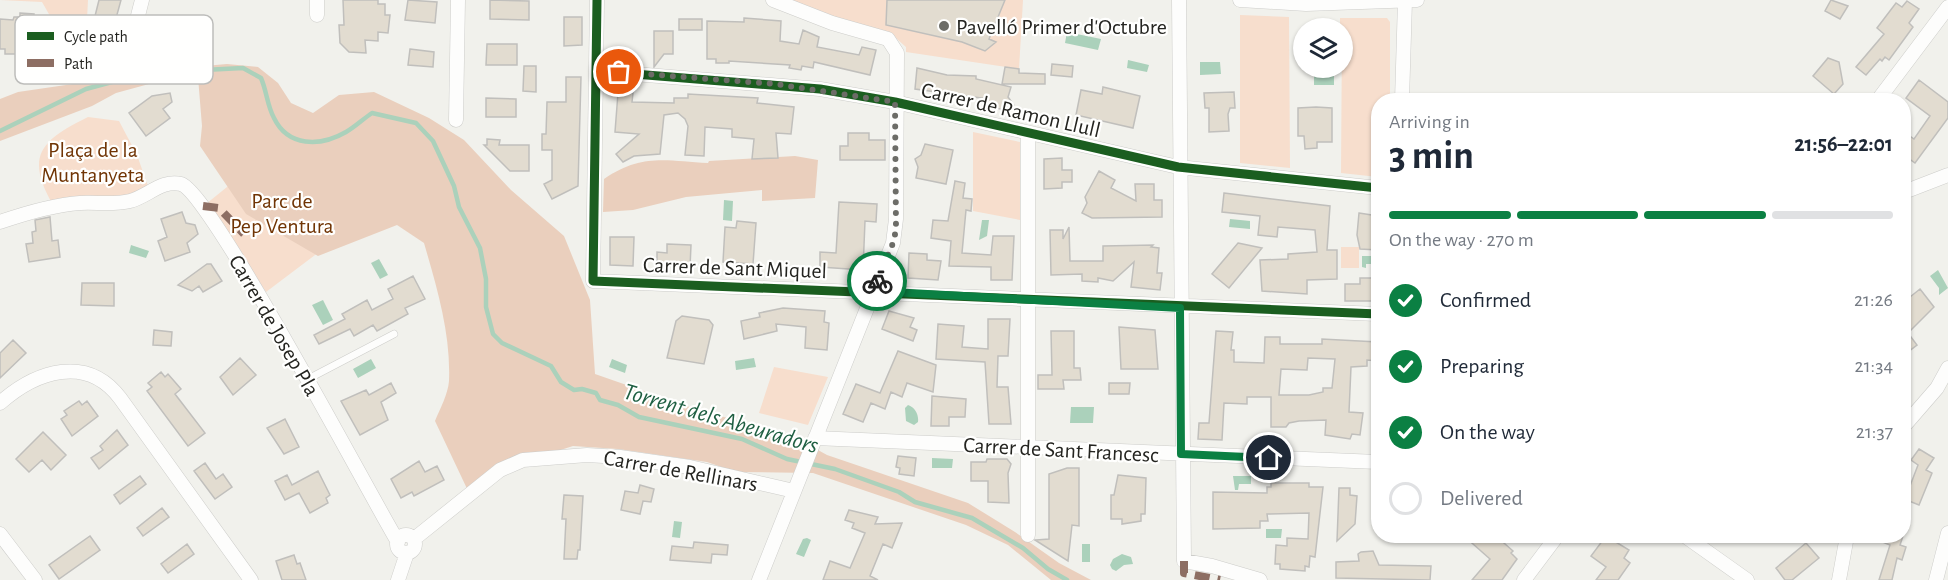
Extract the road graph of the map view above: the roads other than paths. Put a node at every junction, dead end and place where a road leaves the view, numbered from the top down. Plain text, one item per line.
1 (142, 0) edge
2 (317, 0) edge
3 (458, 0) edge
4 (597, 0) edge
5 (773, 0) edge
6 (1179, 0) edge
7 (1240, 0) edge
8 (1411, 1) edge
9 (1948, 7) edge
10 (138, 15) edge
11 (317, 15) dead end
12 (597, 70) junction
13 (1403, 93) edge
14 (1883, 93) edge
15 (895, 102) junction
16 (456, 120) dead end
17 (1028, 135) junction
18 (1178, 167) junction
19 (1948, 175) edge
20 (1371, 187) edge
21 (1911, 189) edge
22 (0, 222) edge
23 (873, 291) junction
24 (1029, 300) junction
25 (1180, 308) junction
26 (1371, 314) edge
27 (394, 334) dead end
28 (1948, 368) edge
29 (308, 380) junction
30 (0, 403) edge
31 (1911, 418) edge
32 (815, 438) junction
33 (1029, 447) junction
34 (1181, 454) junction
35 (1371, 462) edge
36 (794, 491) junction
37 (1948, 533) edge
38 (0, 534) edge
39 (1028, 535) dead end
40 (1547, 543) edge
41 (1695, 543) edge
42 (1846, 543) edge
43 (402, 547) junction
44 (35, 580) edge
45 (251, 580) edge
46 (398, 580) edge
47 (759, 580) edge
48 (1260, 580) edge
49 (1524, 580) edge
50 (1747, 580) edge
51 (1839, 580) edge
52 (1936, 580) edge

1 - 10 street
2 - 11 street
3 - 16 street
4 - 12 street
5 - 15 street
6 - 18 street
7 - 8 street
8 - 13 street
9 - 14 street
12 - 15 street, Carrer de Ramon Llull
12 - 23 street, Carrer de Sant Miquel
15 - 17 street, Carrer de Ramon Llull
15 - 23 street
17 - 18 street, Carrer de Ramon Llull
17 - 24 street
18 - 20 street, Carrer de Ramon Llull
18 - 25 street
19 - 21 street
22 - 29 street, Carrer de Josep Pla
23 - 24 street, Carrer de Sant Miquel
23 - 32 street
24 - 25 street, Carrer de Sant Miquel
24 - 33 street
25 - 26 street, Carrer de Sant Miquel
25 - 34 street
27 - 29 lane
28 - 31 street
29 - 43 street, Carrer de Josep Pla
30 - 45 street
32 - 33 street, Carrer de Sant Francesc
32 - 36 street
33 - 34 street, Carrer de Sant Francesc
33 - 39 street
34 - 35 street, Carrer de Sant Francesc
34 - 48 street
36 - 43 street, Carrer de Rellinars
36 - 47 street
37 - 52 street
38 - 44 street
40 - 49 street
41 - 50 street
42 - 51 street
43 - 46 street

